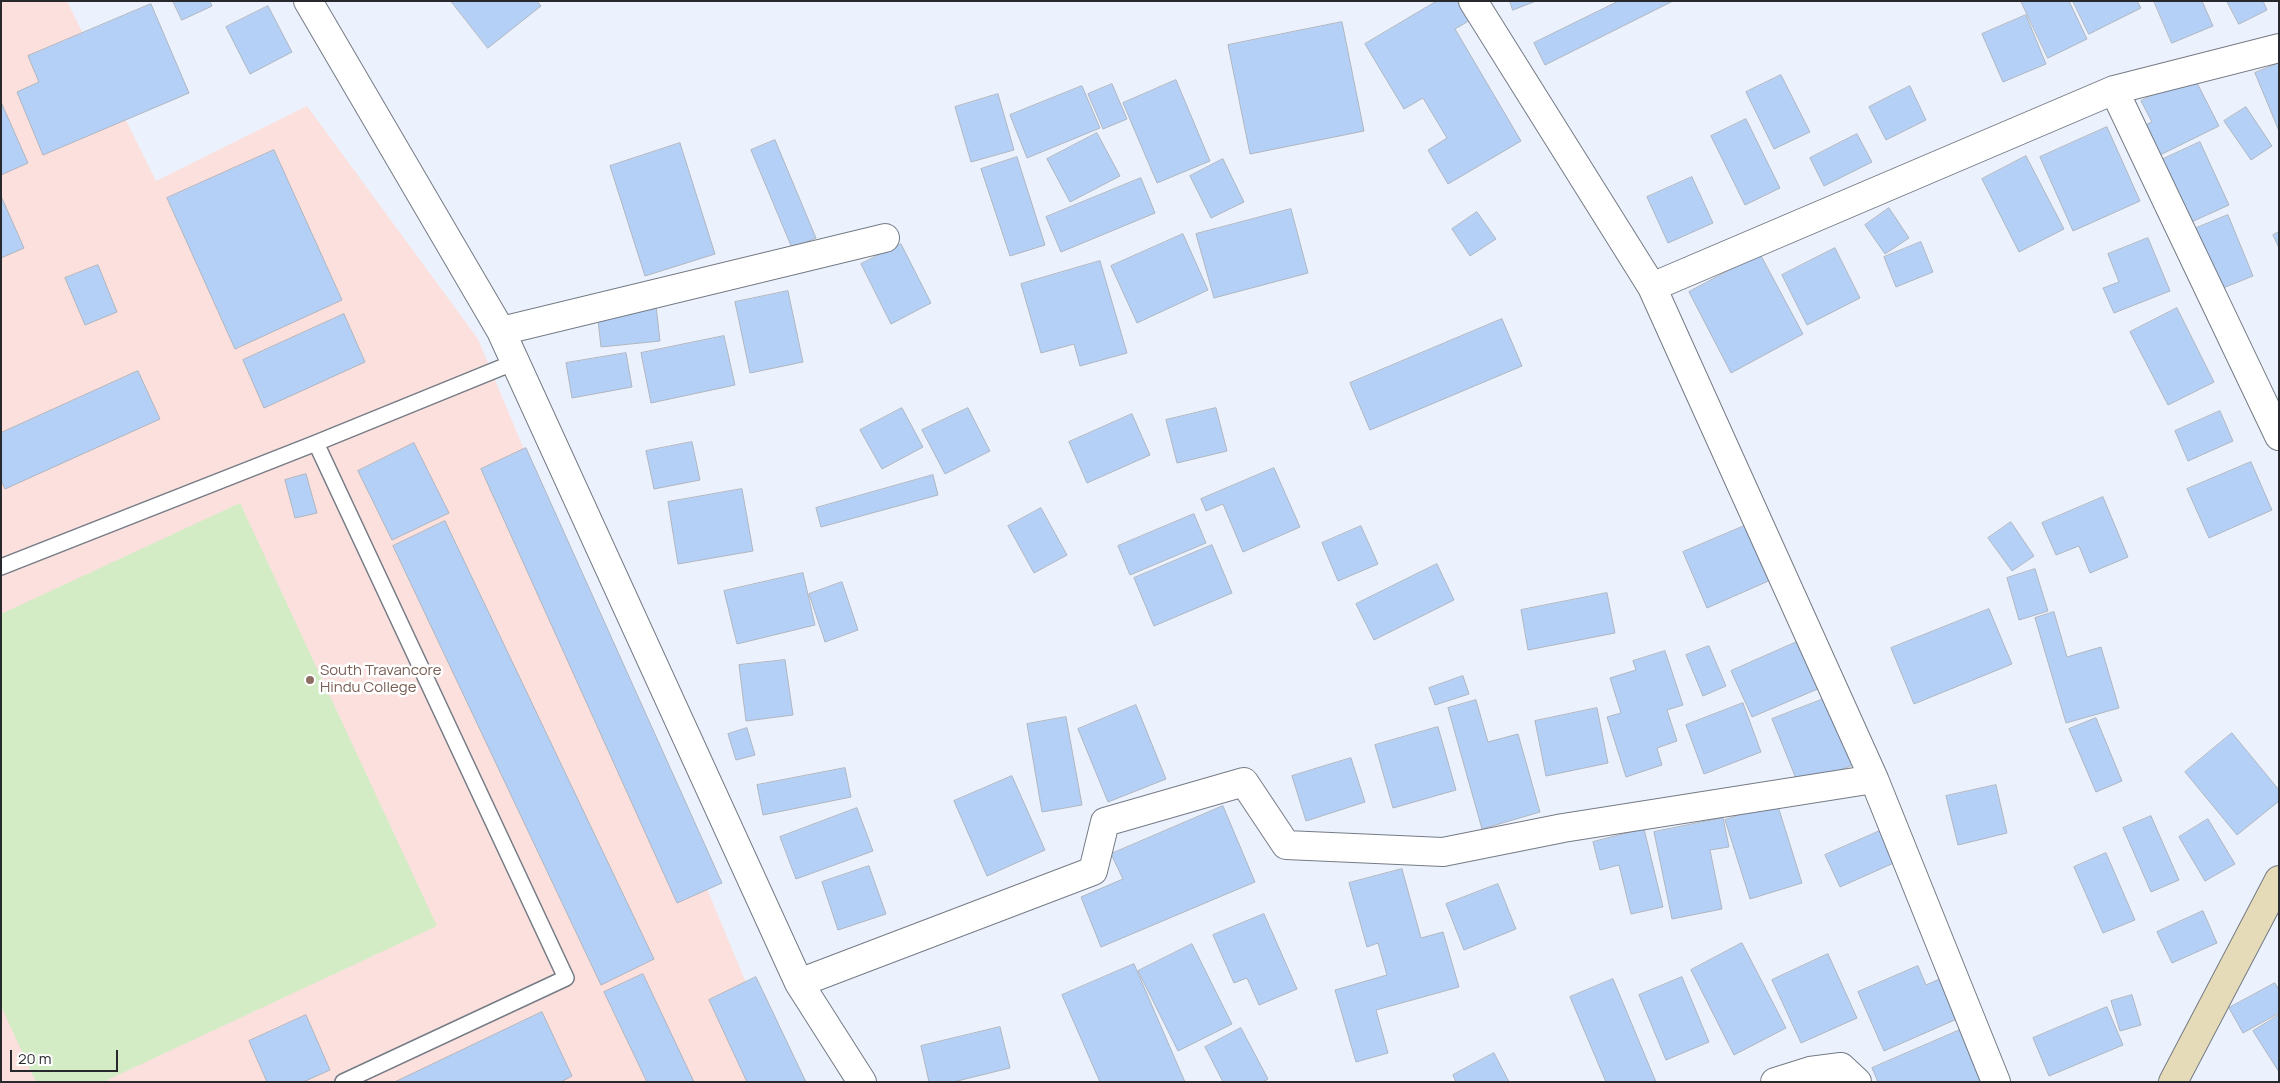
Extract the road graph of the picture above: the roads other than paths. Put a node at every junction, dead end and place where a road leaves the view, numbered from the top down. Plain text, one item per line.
1 (308, 1) edge
2 (1473, 1) edge
3 (2279, 48) edge
4 (2114, 90) junction
5 (885, 238) dead end
6 (1652, 287) junction
7 (501, 331) junction
8 (515, 362) junction
9 (2279, 436) edge
10 (316, 443) junction
11 (1, 567) edge
12 (1874, 779) junction
13 (2279, 880) edge
14 (799, 983) junction
15 (342, 1082) edge
16 (862, 1082) edge
17 (1775, 1082) edge
18 (1857, 1082) edge
19 (1996, 1082) edge
20 (2173, 1082) edge

1 - 7 street
2 - 6 street
3 - 4 street
4 - 6 street
4 - 9 street
5 - 7 street
6 - 12 street
7 - 8 street
8 - 10 lane
8 - 14 street
10 - 11 lane
10 - 15 lane
12 - 14 street
12 - 19 street
13 - 20 street
14 - 16 street
17 - 18 street

